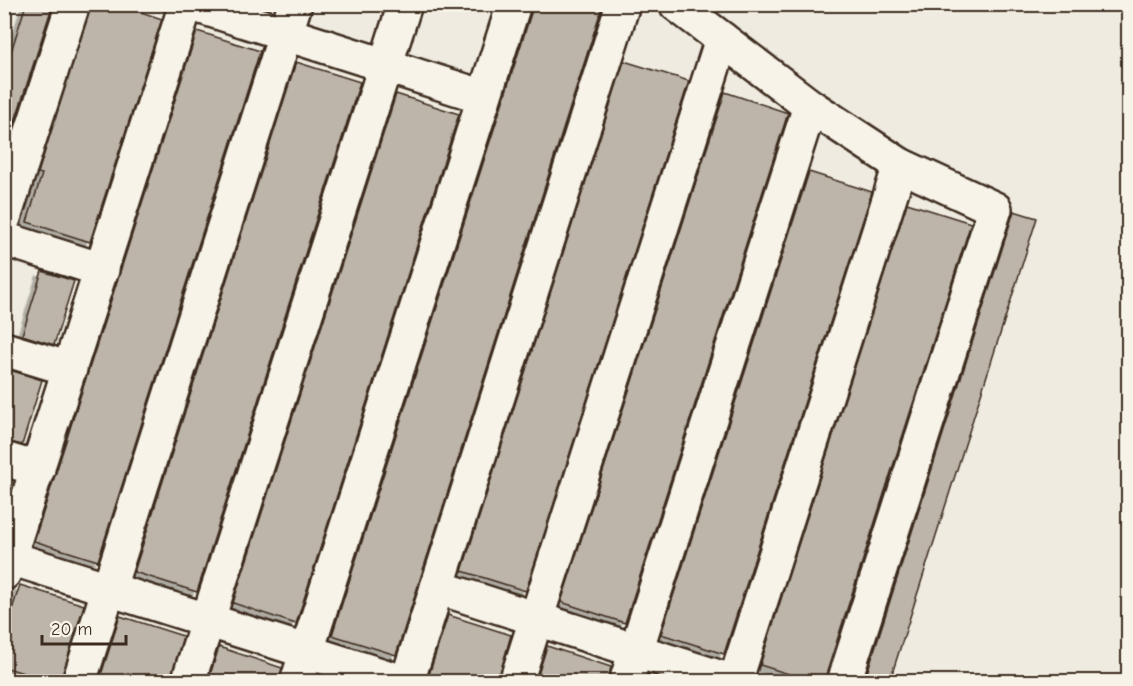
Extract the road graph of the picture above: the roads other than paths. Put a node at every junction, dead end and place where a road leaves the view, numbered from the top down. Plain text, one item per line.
1 (73, 4) edge
2 (186, 4) edge
3 (192, 4) edge
4 (405, 4) edge
5 (514, 4) edge
6 (623, 4) edge
7 (676, 4) edge
8 (290, 19) edge
9 (722, 39) junction
10 (385, 66) junction
11 (484, 97) junction
12 (810, 106) junction
13 (900, 165) junction
14 (4, 218) edge
15 (4, 239) edge
16 (102, 270) junction
17 (4, 349) edge
18 (70, 369) junction
19 (4, 459) edge
20 (38, 469) junction
21 (6, 566) edge
22 (437, 587) junction
23 (109, 588) junction
24 (536, 618) junction
25 (208, 620) junction
26 (636, 650) junction
27 (302, 666) edge
28 (79, 681) edge
29 (188, 681) edge
30 (405, 681) edge
31 (516, 681) edge
32 (626, 681) edge
33 (734, 681) edge
34 (844, 681) edge

1 - 14 street
2 - 16 street
3 - 8 street
4 - 10 street
5 - 11 street
6 - 22 street
7 - 9 street
8 - 10 street
8 - 23 street
9 - 12 street
9 - 24 street
10 - 11 street
10 - 25 street
11 - 27 street
12 - 13 street
12 - 26 street
13 - 33 street
13 - 34 street
15 - 16 street
16 - 18 street
17 - 18 street
18 - 20 street
19 - 20 street
20 - 21 street
21 - 23 street
22 - 24 street
22 - 30 street
23 - 25 street
23 - 28 street
24 - 26 street
24 - 31 street
25 - 27 street
25 - 29 street
26 - 32 street
26 - 33 street
27 - 30 street

